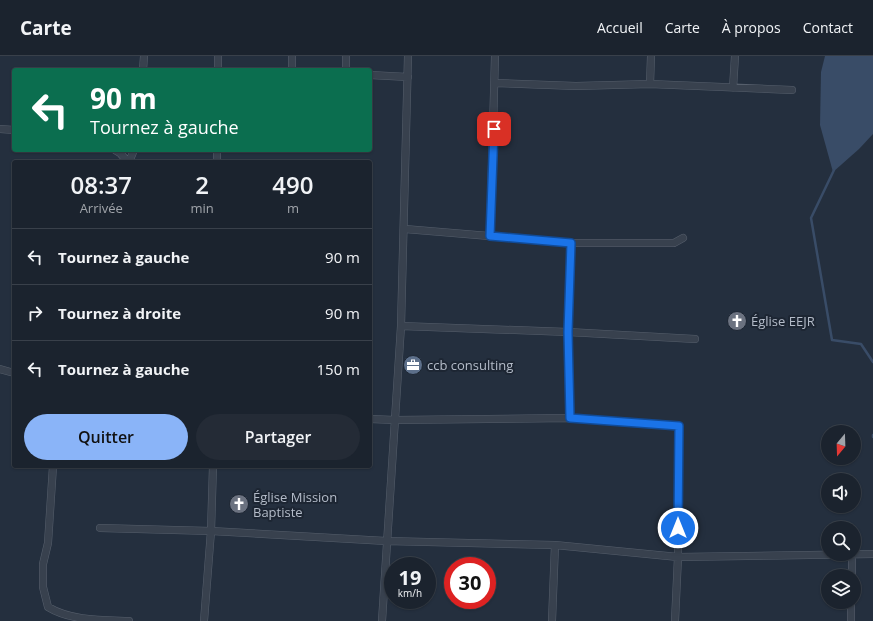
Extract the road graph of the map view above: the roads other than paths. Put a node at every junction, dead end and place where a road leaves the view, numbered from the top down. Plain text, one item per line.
1 (144, 56) edge
2 (218, 56) edge
3 (292, 56) edge
4 (346, 56) edge
5 (408, 56) edge
6 (495, 56) edge
7 (651, 56) edge
8 (735, 56) edge
9 (143, 68) edge
10 (218, 68) edge
11 (292, 68) edge
12 (346, 68) edge
13 (372, 75) edge
14 (408, 77) junction
15 (495, 83) junction
16 (650, 84) junction
17 (733, 88) junction
18 (792, 90) dead end
19 (0, 129) edge
20 (12, 130) edge
21 (118, 152) edge
22 (127, 160) edge
23 (405, 229) junction
24 (490, 236) junction
25 (683, 238) dead end
26 (571, 243) junction
27 (401, 326) junction
28 (568, 332) junction
29 (695, 338) dead end
30 (0, 369) edge
31 (12, 372) edge
32 (570, 418) junction
33 (372, 419) edge
34 (395, 420) junction
35 (53, 468) edge
36 (214, 468) edge
37 (100, 528) dead end
38 (211, 531) junction
39 (386, 541) junction
40 (555, 545) junction
41 (861, 554) edge
42 (873, 554) edge
43 (821, 555) edge
44 (678, 557) junction
45 (851, 609) edge
46 (129, 621) edge
47 (204, 621) edge
48 (382, 621) edge
49 (552, 621) edge
50 (675, 621) edge
51 (851, 621) edge

1 - 9 street
2 - 10 street
3 - 11 street
4 - 12 street
5 - 14 street
6 - 15 street
7 - 16 street
8 - 17 street
13 - 14 street
14 - 23 street
15 - 16 street
15 - 24 street
16 - 17 street
17 - 18 street
19 - 20 street
21 - 22 street
23 - 24 street
23 - 27 street
24 - 26 street
25 - 26 street
26 - 28 street
27 - 28 street
27 - 34 street
28 - 29 street
28 - 32 street
30 - 31 street
32 - 34 street
32 - 44 street
33 - 34 street
34 - 39 street
35 - 46 street
36 - 38 street
37 - 38 street
38 - 39 street
38 - 47 street
39 - 40 street
39 - 48 street
40 - 44 street
40 - 49 street
41 - 42 street
43 - 44 street
44 - 50 street
45 - 51 street

